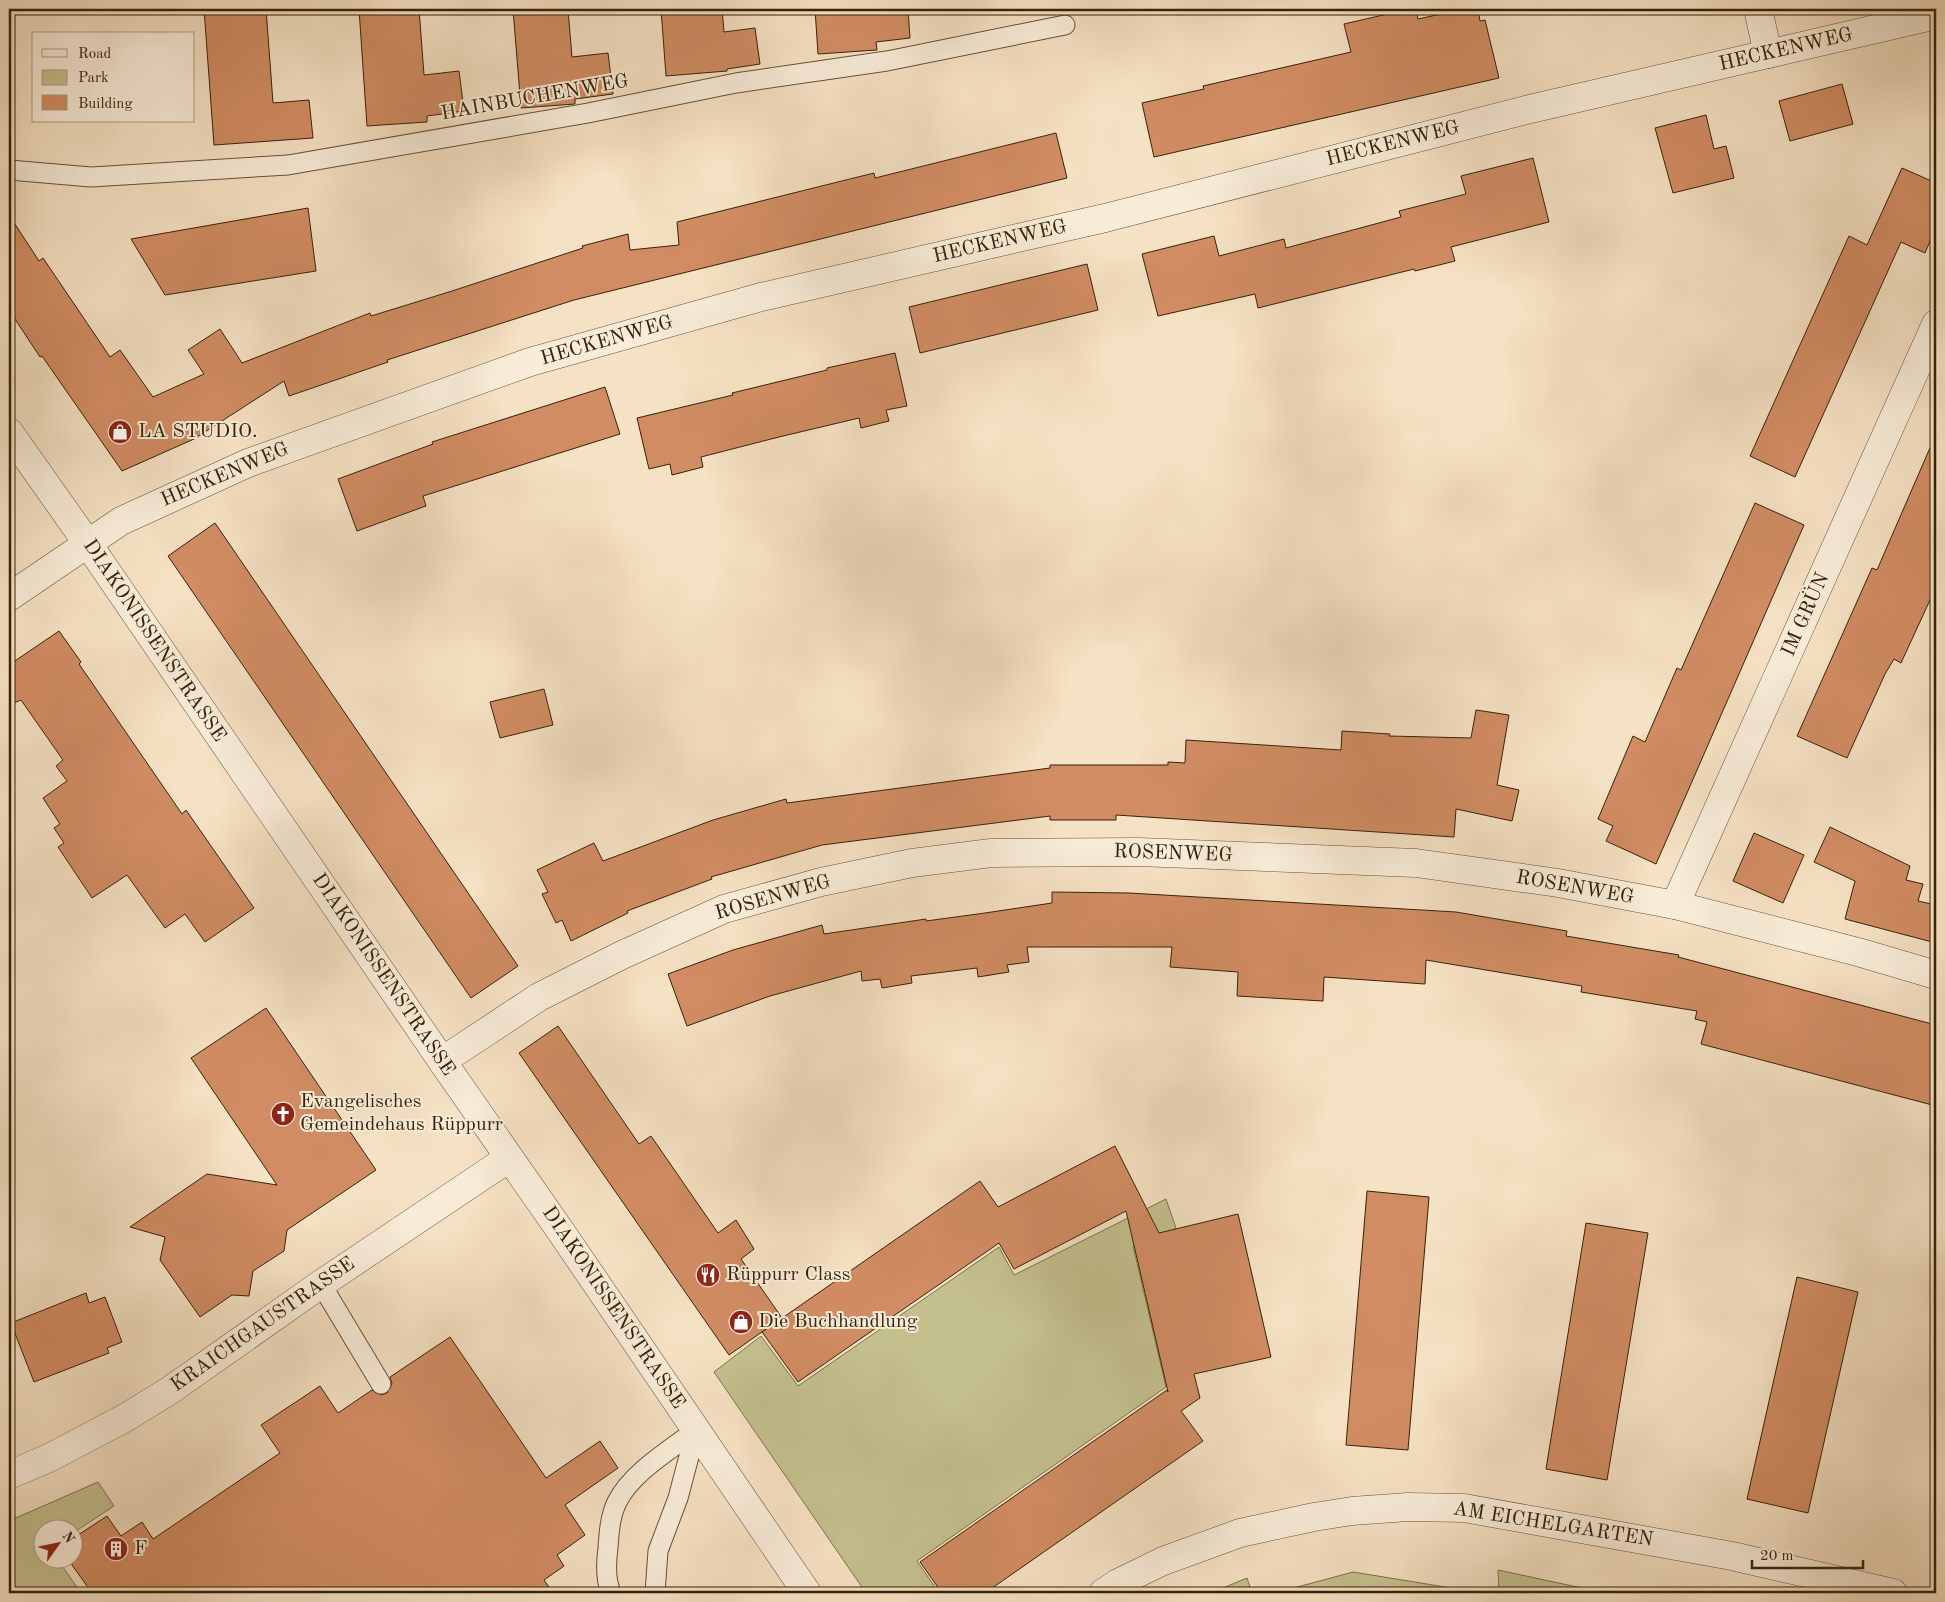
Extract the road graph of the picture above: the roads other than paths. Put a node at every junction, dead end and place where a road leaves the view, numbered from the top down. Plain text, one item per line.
1 (1758, 9) edge
2 (1936, 15) edge
3 (1065, 25) dead end
4 (1768, 54) junction
5 (9, 170) edge
6 (1936, 324) edge
7 (9, 432) edge
8 (88, 544) junction
9 (9, 597) edge
10 (1675, 905) junction
11 (1936, 975) edge
12 (442, 1062) junction
13 (509, 1158) junction
14 (321, 1284) junction
15 (381, 1384) dead end
16 (696, 1430) junction
17 (9, 1475) edge
18 (611, 1593) edge
19 (655, 1593) edge
20 (807, 1593) edge
21 (1103, 1593) edge
22 (1893, 1593) edge

1 - 4 street
2 - 4 street, HECKENWEG
3 - 5 lane, HAINBUCHENWEG
4 - 8 street, HECKENWEG
6 - 10 street, IM GRÜN
7 - 8 street, DIAKONISSENSTRASSE
8 - 9 street, HECKENWEG
8 - 12 street, DIAKONISSENSTRASSE
10 - 11 street, ROSENWEG
10 - 12 street, ROSENWEG
12 - 13 street, DIAKONISSENSTRASSE
13 - 14 street, KRAICHGAUSTRASSE
13 - 16 street, DIAKONISSENSTRASSE
14 - 15 lane
14 - 17 street, KRAICHGAUSTRASSE
16 - 18 lane
16 - 19 lane
16 - 20 street, DIAKONISSENSTRASSE
21 - 22 street, AM EICHELGARTEN

